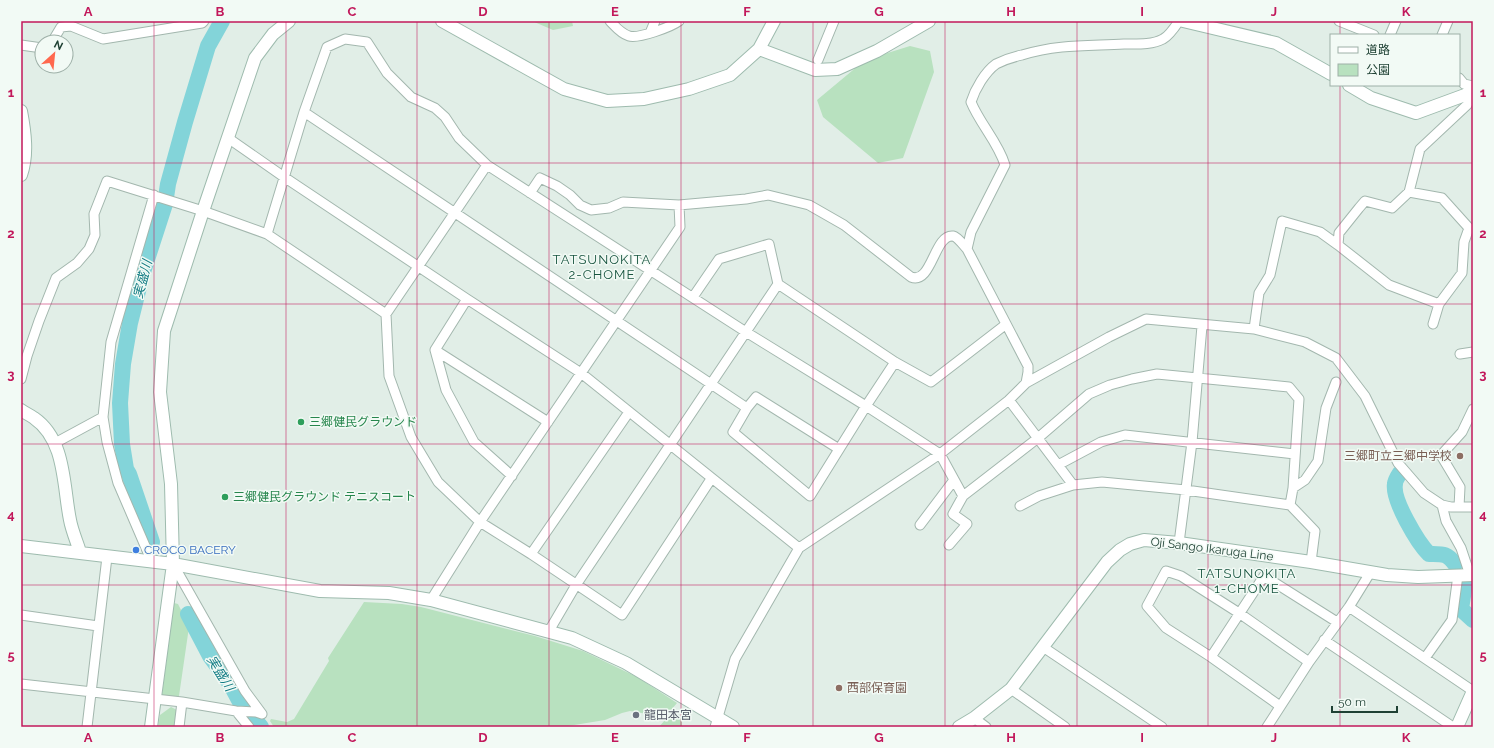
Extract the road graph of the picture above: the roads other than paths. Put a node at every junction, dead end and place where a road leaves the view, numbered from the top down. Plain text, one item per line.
1 (204, 21) edge
2 (289, 21) edge
3 (442, 21) edge
4 (610, 21) edge
5 (655, 21) edge
6 (679, 21) edge
7 (774, 21) edge
8 (834, 21) edge
9 (929, 21) edge
10 (1179, 21) edge
11 (1183, 21) edge
12 (1339, 21) edge
13 (1396, 21) edge
14 (1448, 21) edge
15 (650, 33) junction
16 (57, 34) edge
17 (1372, 34) edge
18 (1390, 34) edge
19 (1442, 34) edge
20 (21, 45) edge
21 (34, 47) edge
22 (760, 49) junction
23 (818, 60) dead end
24 (1330, 73) edge
25 (1460, 79) edge
26 (1353, 86) edge
27 (1473, 86) edge
28 (1366, 89) edge
29 (1473, 89) edge
30 (1473, 93) edge
31 (21, 112) edge
32 (304, 112) junction
33 (228, 138) junction
34 (487, 165) junction
35 (21, 175) edge
36 (284, 177) junction
37 (1409, 192) junction
38 (530, 193) junction
39 (154, 195) junction
40 (679, 205) junction
41 (203, 212) junction
42 (454, 213) junction
43 (267, 234) junction
44 (1338, 245) junction
45 (967, 249) junction
46 (418, 266) junction
47 (650, 270) junction
48 (778, 284) junction
49 (693, 298) junction
50 (467, 300) junction
51 (1439, 304) junction
52 (386, 314) junction
53 (616, 320) junction
54 (1433, 324) dead end
55 (1005, 325) junction
56 (1202, 326) junction
57 (1254, 329) junction
58 (746, 332) junction
59 (435, 350) junction
60 (1473, 352) edge
61 (1460, 354) dead end
62 (895, 362) junction
63 (581, 373) junction
64 (1197, 378) junction
65 (21, 380) edge
66 (1336, 382) dead end
67 (712, 383) junction
68 (1026, 383) junction
69 (1009, 400) junction
70 (866, 406) junction
71 (748, 408) junction
72 (1473, 409) edge
73 (21, 410) edge
74 (629, 412) junction
75 (103, 417) junction
76 (548, 422) junction
77 (1038, 438) junction
78 (1192, 442) junction
79 (55, 443) junction
80 (670, 446) junction
81 (839, 449) junction
82 (940, 454) junction
83 (1295, 454) junction
84 (1058, 465) junction
85 (512, 476) junction
86 (711, 479) junction
87 (954, 480) junction
88 (1073, 485) junction
89 (1293, 488) junction
90 (1186, 490) junction
91 (963, 496) junction
92 (1290, 505) junction
93 (1442, 505) junction
94 (1020, 506) dead end
95 (1459, 507) junction
96 (1473, 507) edge
97 (480, 522) junction
98 (920, 525) dead end
99 (1179, 543) junction
100 (949, 545) dead end
101 (21, 546) edge
102 (799, 548) junction
103 (80, 552) junction
104 (531, 554) junction
105 (107, 557) junction
106 (152, 562) junction
107 (1311, 562) junction
108 (173, 564) junction
109 (1370, 573) junction
110 (1467, 575) edge
111 (576, 585) junction
112 (431, 600) junction
113 (1349, 607) junction
114 (1239, 613) junction
115 (21, 615) edge
116 (1337, 622) junction
117 (98, 626) junction
118 (549, 631) junction
119 (1324, 640) junction
120 (1043, 647) junction
121 (1211, 657) junction
122 (1425, 658) junction
123 (1309, 662) junction
124 (21, 684) edge
125 (1011, 689) junction
126 (1473, 691) edge
127 (92, 692) junction
128 (154, 700) junction
129 (182, 702) junction
130 (1280, 706) junction
131 (238, 711) junction
132 (974, 718) junction
133 (718, 724) edge
134 (1151, 724) edge
135 (87, 727) edge
136 (151, 727) edge
137 (179, 727) edge
138 (249, 727) edge
139 (733, 727) edge
140 (959, 727) edge
141 (986, 727) edge
142 (1065, 727) edge
143 (1162, 727) edge
144 (1267, 727) edge
145 (1453, 727) edge
146 (1457, 727) edge

1 - 16 street
2 - 33 street
3 - 22 street
4 - 15 street
5 - 15 street
6 - 15 street
7 - 22 street
8 - 23 street
9 - 22 street
10 - 45 street
11 - 24 street
12 - 17 street
13 - 18 street
14 - 19 street
20 - 21 street
25 - 27 street
26 - 28 street
28 - 29 street
30 - 37 street
31 - 35 street
32 - 34 street
32 - 36 street
32 - 42 street
33 - 36 street
33 - 41 street
34 - 38 street
34 - 42 street
36 - 43 street
36 - 46 street
37 - 44 street
37 - 51 street
38 - 40 street
38 - 47 street
39 - 41 street
39 - 65 street
39 - 75 street
40 - 45 street
40 - 47 street
41 - 43 street
41 - 108 street
42 - 46 street
42 - 53 street
43 - 52 street
44 - 51 street
44 - 57 street
45 - 55 street
46 - 50 street
46 - 52 street
47 - 49 street
47 - 53 street
48 - 49 street
48 - 58 street
48 - 62 street
49 - 58 street
50 - 59 street
50 - 63 street
51 - 54 street
52 - 97 street
53 - 63 street
53 - 67 street
55 - 62 street
55 - 68 street
56 - 57 street
56 - 64 street
56 - 68 street
57 - 93 street
58 - 67 street
58 - 70 street
59 - 76 street
59 - 85 street
60 - 61 street
62 - 70 street
63 - 74 street
63 - 76 street
64 - 77 street
64 - 78 street
64 - 83 street
66 - 89 street
67 - 71 street
67 - 80 street
68 - 69 street
69 - 77 street
69 - 82 street
70 - 81 street
70 - 82 street
71 - 81 street
71 - 81 street
72 - 95 street
73 - 79 street
74 - 80 street
74 - 104 street
75 - 79 street
75 - 106 street
76 - 85 street
77 - 84 street
77 - 91 street
78 - 83 street
78 - 84 street
78 - 90 street
79 - 103 street
80 - 86 street
80 - 111 street
82 - 87 street
82 - 102 street
83 - 89 street
84 - 88 street
85 - 97 street
86 - 102 street
86 - 111 street
87 - 91 street
87 - 98 street
88 - 90 street
88 - 94 street
89 - 92 street
90 - 92 street
90 - 99 street
91 - 100 street
92 - 107 street
93 - 95 street
93 - 110 street
95 - 96 street
97 - 104 street
97 - 112 street
99 - 107 street, Oji Sango Ikaruga Line
99 - 120 street, Oji Sango Ikaruga Line
101 - 103 street
102 - 133 street
103 - 105 street
104 - 111 street
105 - 106 street
105 - 117 street
106 - 108 street
107 - 109 street, Oji Sango Ikaruga Line
108 - 112 street
108 - 128 street
108 - 131 street
109 - 110 street, Oji Sango Ikaruga Line
109 - 113 street
110 - 122 street
111 - 118 street
112 - 118 street
113 - 116 street
113 - 122 street
114 - 116 street
114 - 121 street
114 - 121 street
114 - 123 street
115 - 117 street
116 - 119 street
117 - 127 street
118 - 133 street
119 - 123 street
119 - 145 street
120 - 125 street, Oji Sango Ikaruga Line
120 - 134 street
121 - 130 street
122 - 126 street
123 - 130 street
124 - 127 street
125 - 132 street, Oji Sango Ikaruga Line
125 - 142 street
126 - 146 street
127 - 128 street
127 - 135 street
128 - 129 street
128 - 136 street
129 - 131 street
129 - 137 street
130 - 144 street
131 - 138 street
132 - 140 street, Oji Sango Ikaruga Line
132 - 141 street
133 - 139 street
134 - 143 street

